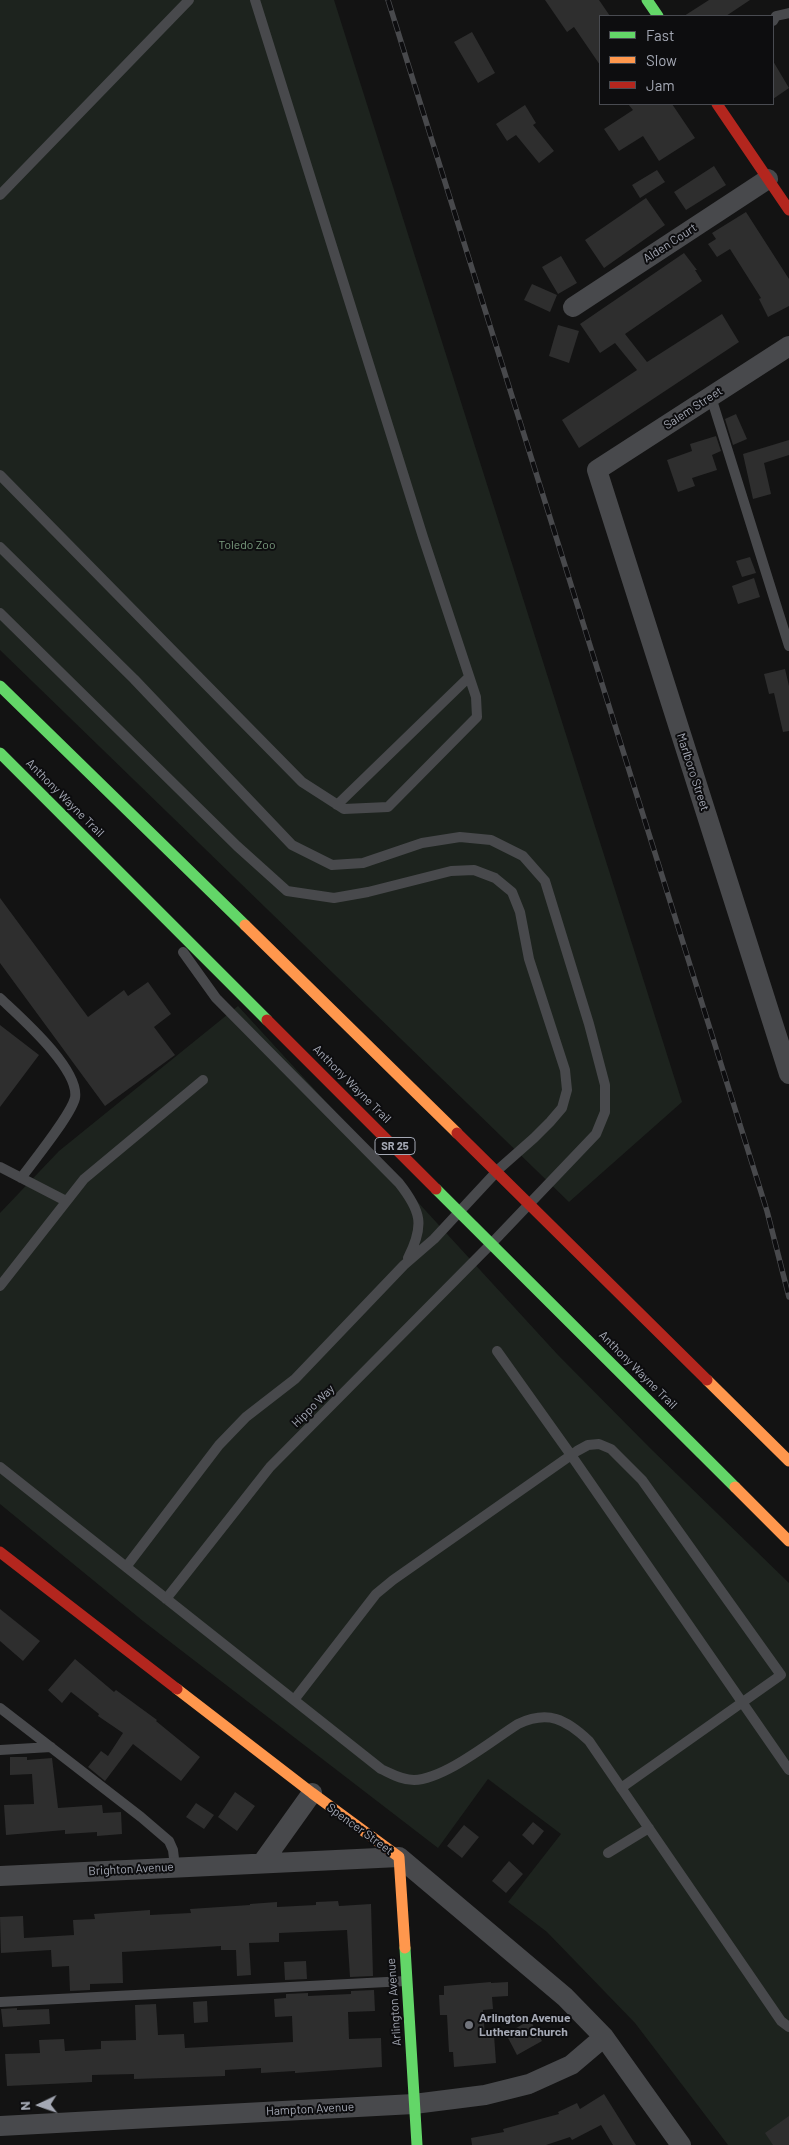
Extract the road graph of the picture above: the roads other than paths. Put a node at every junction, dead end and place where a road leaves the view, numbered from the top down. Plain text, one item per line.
1 (189, 0) edge
2 (255, 0) edge
3 (648, 0) edge
4 (789, 13) edge
5 (657, 15) edge
6 (774, 19) edge
7 (718, 105) edge
8 (768, 179) junction
9 (0, 195) edge
10 (789, 210) edge
11 (573, 307) dead end
12 (789, 346) edge
13 (710, 397) junction
14 (597, 470) joint
15 (0, 476) edge
16 (0, 547) edge
17 (0, 612) edge
18 (789, 646) edge
19 (469, 677) junction
20 (0, 686) edge
21 (0, 753) edge
22 (337, 805) junction
23 (142, 894) junction
24 (0, 998) edge
25 (789, 1074) edge
26 (203, 1080) dead end
27 (0, 1167) edge
28 (496, 1172) junction
29 (21, 1178) junction
30 (66, 1201) junction
31 (529, 1204) junction
32 (460, 1211) junction
33 (492, 1243) junction
34 (404, 1266) junction
35 (0, 1286) edge
36 (497, 1351) dead end
37 (571, 1455) junction
38 (789, 1461) edge
39 (0, 1467) edge
40 (789, 1541) edge
41 (0, 1552) edge
42 (126, 1567) junction
43 (166, 1599) junction
44 (294, 1700) junction
45 (742, 1703) junction
46 (0, 1708) edge
47 (51, 1747) junction
48 (0, 1750) edge
49 (789, 1770) edge
50 (621, 1788) junction
51 (312, 1793) junction
52 (649, 1828) junction
53 (608, 1854) dead end
54 (399, 1857) junction
55 (262, 1863) junction
56 (175, 1867) junction
57 (0, 1876) edge
58 (407, 1981) junction
59 (0, 2002) edge
60 (789, 2027) edge
61 (604, 2037) junction
62 (414, 2104) junction
63 (0, 2126) edge
64 (417, 2145) edge
65 (681, 2145) edge

1 - 9 lane
2 - 19 lane
3 - 5 main road
4 - 6 lane
7 - 8 main road
8 - 10 main road
8 - 11 street, Alden Court
12 - 13 street, Salem Street
13 - 14 street, Salem Street
13 - 18 lane
14 - 25 street, Marlboro Street
15 - 22 lane
16 - 31 lane, Hippo Way
17 - 28 lane
19 - 22 lane
19 - 22 lane
20 - 28 main road
21 - 23 main road, Anthony Wayne Trail / SR 25
23 - 32 main road, Anthony Wayne Trail / SR 25
23 - 34 lane
24 - 29 lane
26 - 30 lane
27 - 29 lane
28 - 31 main road
28 - 32 lane
29 - 30 lane
30 - 35 lane
31 - 33 lane, Hippo Way
31 - 38 main road
32 - 33 main road, Anthony Wayne Trail / SR 25
32 - 34 lane
33 - 40 main road, Anthony Wayne Trail / SR 25
33 - 43 lane, Hippo Way
34 - 42 lane
36 - 37 lane
37 - 44 lane
37 - 45 lane
37 - 45 lane
39 - 42 lane
41 - 51 main road, Spencer Street
42 - 43 lane
43 - 44 lane
44 - 50 lane
45 - 49 lane
45 - 50 lane
46 - 47 lane
47 - 48 lane
47 - 56 lane
50 - 52 lane
51 - 54 main road, Spencer Street
51 - 55 street
52 - 53 lane
52 - 60 lane
54 - 55 street, Brighton Avenue
54 - 58 main road, Arlington Avenue
54 - 61 street, Spencer Street
55 - 56 street, Brighton Avenue
56 - 57 street, Brighton Avenue
58 - 59 lane
58 - 62 main road, Arlington Avenue
61 - 62 street, Hampton Avenue
61 - 65 street, Spencer Street
62 - 63 street, Hampton Avenue
62 - 64 main road, Arlington Avenue

